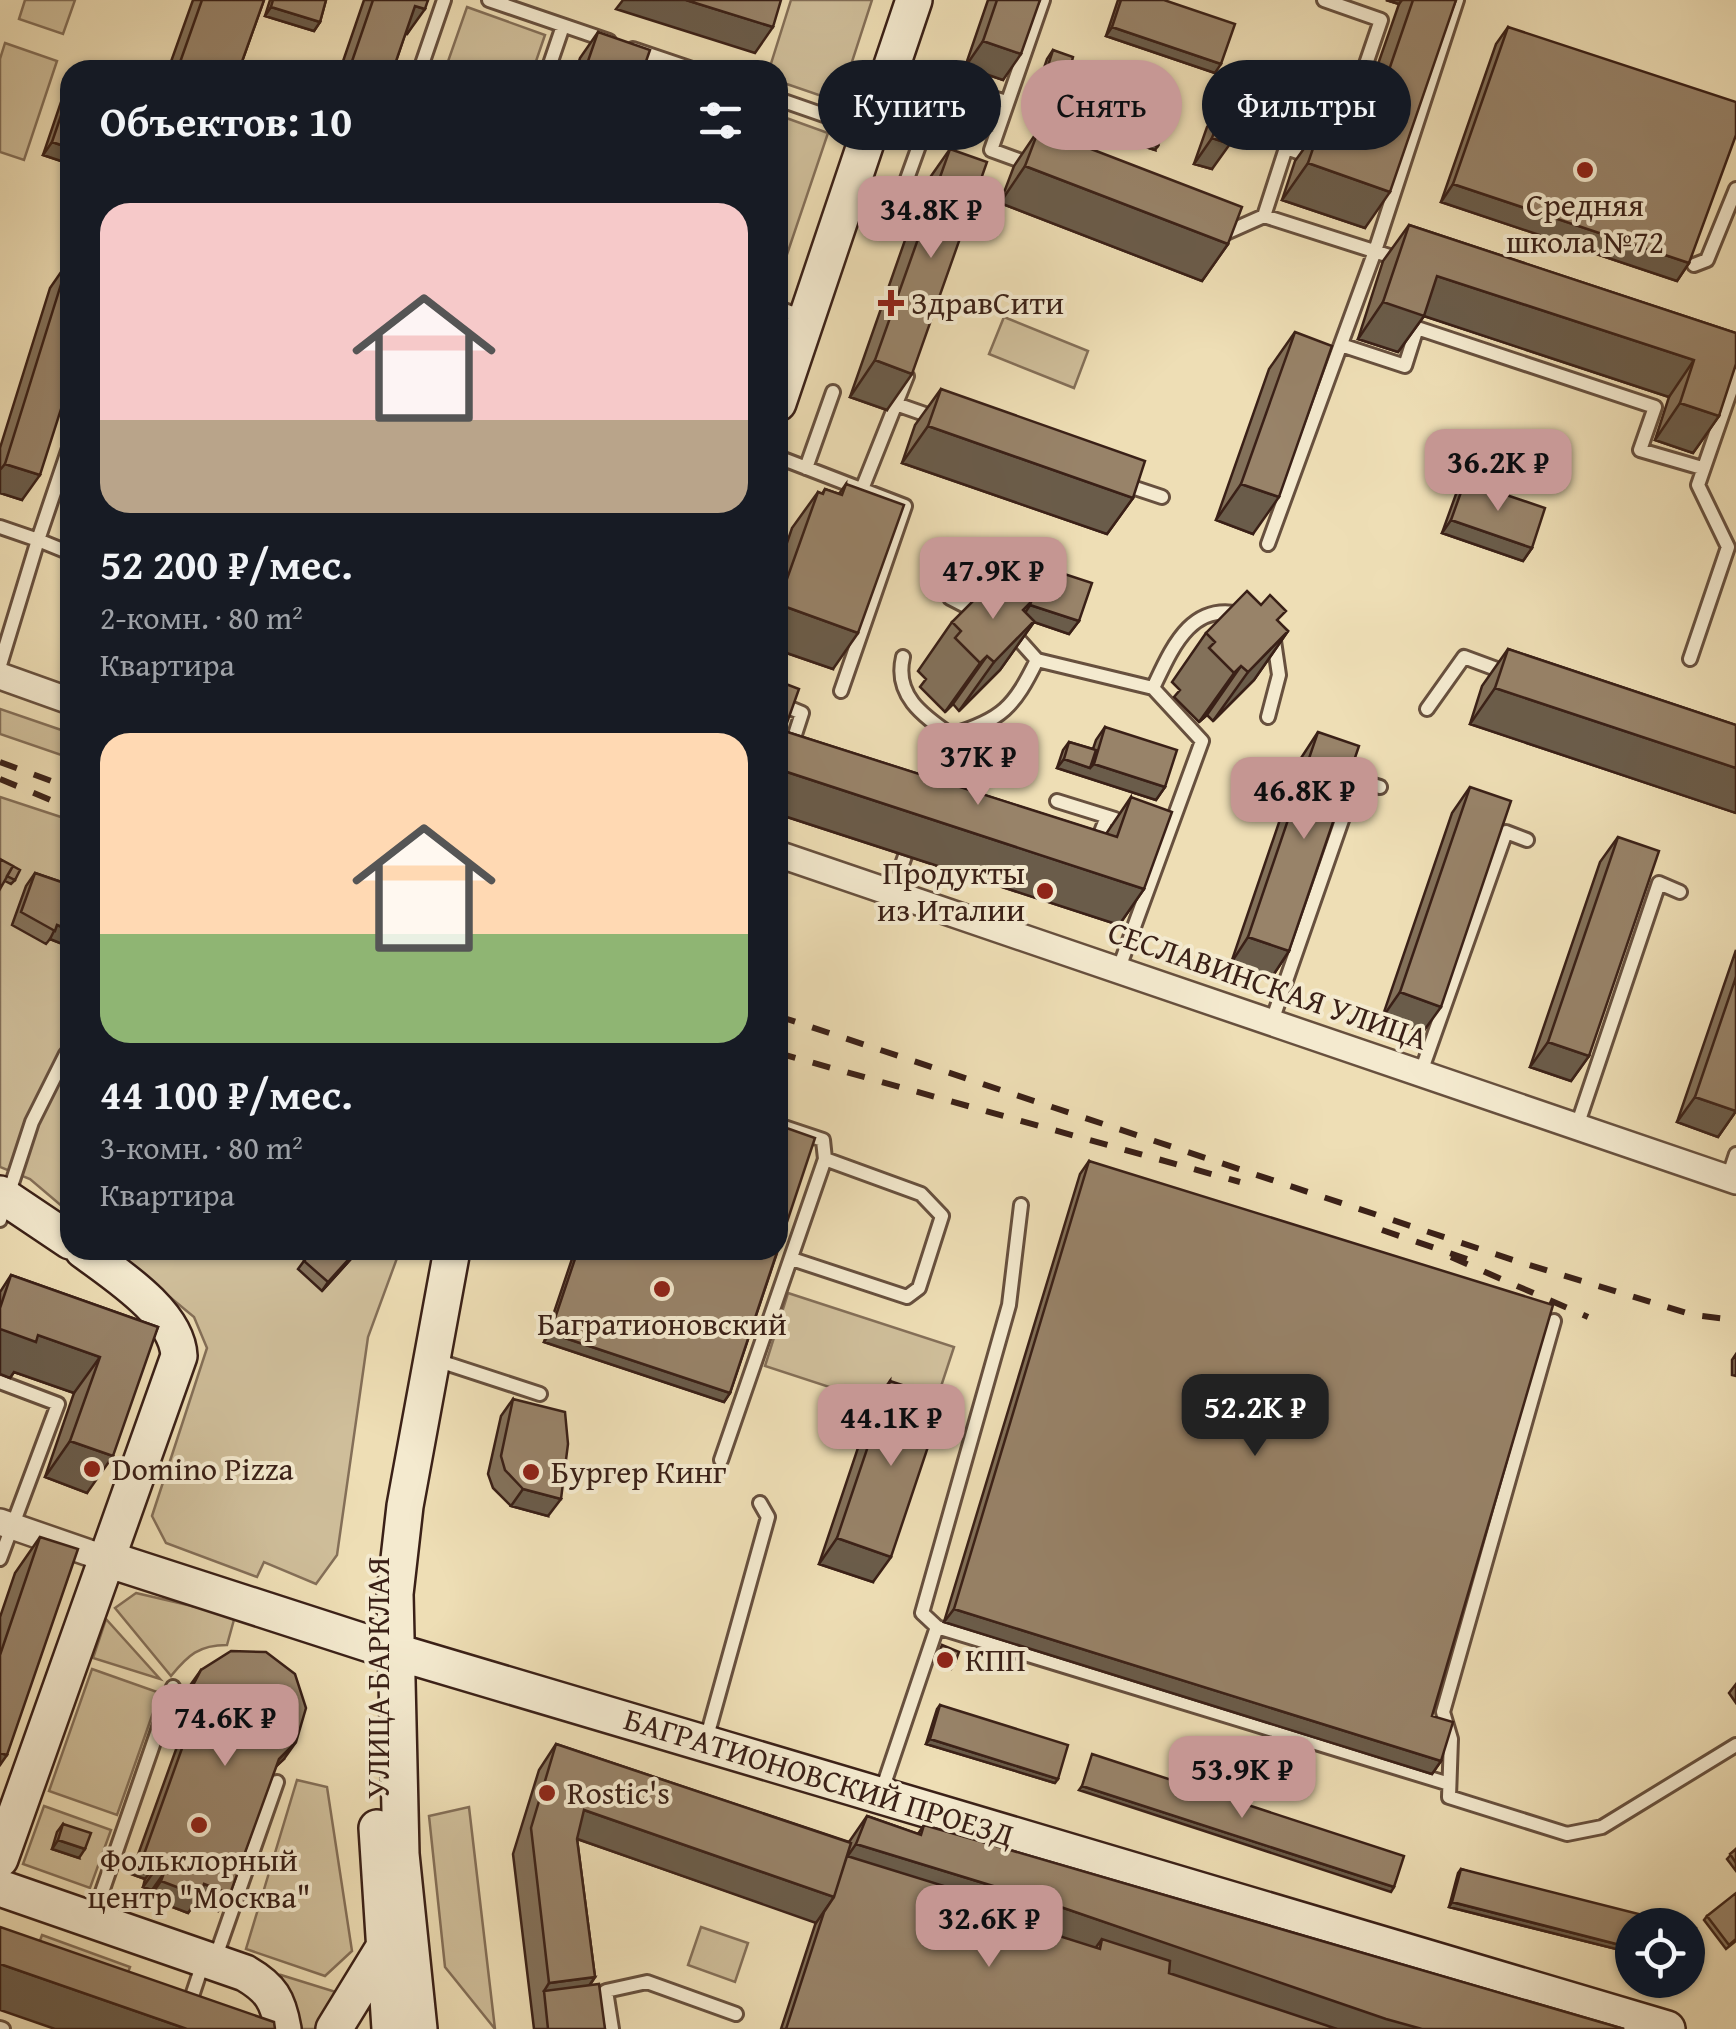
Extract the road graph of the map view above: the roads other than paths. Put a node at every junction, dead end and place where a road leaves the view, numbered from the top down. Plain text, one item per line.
1 (444, 0) edge
2 (488, 0) edge
3 (914, 0) edge
4 (1043, 0) edge
5 (1458, 0) edge
6 (1332, 1) edge
7 (563, 26) junction
8 (423, 60) edge
9 (551, 60) edge
10 (649, 60) edge
11 (896, 60) edge
12 (1001, 100) edge
13 (788, 102) edge
14 (1006, 102) junction
15 (818, 112) edge
16 (1001, 118) edge
17 (864, 150) edge
18 (918, 150) edge
19 (990, 150) edge
20 (1044, 170) edge
21 (908, 180) dead end
22 (1736, 188) edge
23 (1264, 216) junction
24 (1202, 230) edge
25 (1375, 251) junction
26 (1413, 264) edge
27 (1694, 265) edge
28 (792, 313) edge
29 (788, 339) edge
30 (1341, 345) junction
31 (1717, 363) edge
32 (910, 367) edge
33 (1736, 372) edge
34 (833, 392) dead end
35 (896, 404) junction
36 (950, 423) edge
37 (788, 461) edge
38 (806, 468) junction
39 (1702, 468) junction
40 (60, 475) edge
41 (1109, 479) edge
42 (862, 489) junction
43 (1162, 497) dead end
44 (0, 527) edge
45 (38, 540) junction
46 (1268, 544) dead end
47 (60, 549) edge
48 (950, 598) dead end
49 (903, 656) dead end
50 (1690, 659) dead end
51 (1037, 660) junction
52 (0, 665) edge
53 (0, 676) edge
54 (1519, 677) edge
55 (1153, 688) junction
56 (841, 691) dead end
57 (60, 697) edge
58 (788, 707) edge
59 (1427, 709) dead end
60 (1268, 717) dead end
61 (788, 756) edge
62 (788, 763) edge
63 (803, 767) edge
64 (1380, 787) dead end
65 (1057, 801) dead end
66 (1107, 817) junction
67 (1123, 822) edge
68 (1154, 832) edge
69 (1170, 837) junction
70 (1527, 840) dead end
71 (905, 856) edge
72 (788, 857) edge
73 (1091, 859) edge
74 (1680, 892) dead end
75 (892, 893) junction
76 (1119, 968) junction
77 (1272, 1021) junction
78 (60, 1066) edge
79 (1421, 1072) junction
80 (1577, 1126) junction
81 (788, 1128) edge
82 (825, 1159) junction
83 (1733, 1171) edge
84 (3, 1204) edge
85 (1021, 1205) dead end
86 (60, 1235) edge
87 (792, 1259) junction
88 (94, 1260) edge
89 (450, 1260) edge
90 (1554, 1322) edge
91 (432, 1347) junction
92 (0, 1382) edge
93 (540, 1394) dead end
94 (721, 1460) dead end
95 (760, 1502) dead end
96 (6, 1525) edge
97 (104, 1558) junction
98 (0, 1559) edge
99 (937, 1627) junction
100 (384, 1648) junction
101 (173, 1688) dead end
102 (705, 1743) junction
103 (1736, 1745) edge
104 (277, 1782) edge
105 (1446, 1783) junction
106 (880, 1795) junction
107 (3, 1841) edge
108 (0, 1888) edge
109 (92, 1920) junction
110 (383, 1949) junction
111 (209, 1961) junction
112 (736, 2014) dead end
113 (180, 2029) edge
114 (283, 2029) edge
115 (334, 2029) edge
116 (390, 2029) edge
117 (418, 2029) edge
118 (612, 2029) edge
119 (1667, 2029) edge

1 - 8 lane
2 - 7 lane
3 - 11 street
4 - 14 lane
5 - 25 lane
6 - 23 lane
7 - 9 lane
7 - 10 lane
12 - 14 lane
13 - 15 lane
14 - 16 lane
17 - 28 street
18 - 21 lane
19 - 20 lane
22 - 27 lane
23 - 24 lane
23 - 25 lane
25 - 26 lane
25 - 30 lane
28 - 29 street
30 - 39 lane
30 - 46 lane
31 - 33 lane
32 - 35 lane
33 - 39 lane
34 - 38 lane
35 - 36 lane
35 - 42 lane
37 - 38 lane
38 - 42 lane
39 - 50 lane
40 - 45 lane
41 - 43 lane
42 - 56 lane
44 - 45 lane
45 - 47 lane
45 - 52 lane
48 - 51 lane
49 - 51 lane
51 - 55 lane
53 - 57 street
54 - 59 lane
55 - 60 lane
55 - 69 lane
58 - 61 lane
62 - 63 lane
64 - 77 lane
65 - 66 lane
66 - 67 lane
66 - 73 lane
68 - 69 lane
69 - 76 lane
70 - 79 lane
71 - 75 lane
72 - 75 street, СЕСЛАВИНСКАЯ УЛИЦА
74 - 80 lane
75 - 76 street, СЕСЛАВИНСКАЯ УЛИЦА
76 - 77 street, СЕСЛАВИНСКАЯ УЛИЦА
77 - 79 street, СЕСЛАВИНСКАЯ УЛИЦА
78 - 84 lane
79 - 80 street, СЕСЛАВИНСКАЯ УЛИЦА
80 - 83 street, СЕСЛАВИНСКАЯ УЛИЦА
81 - 82 lane
82 - 87 lane
82 - 87 lane
84 - 86 street
85 - 99 lane
87 - 94 lane
88 - 97 street
89 - 91 street, УЛИЦА БАРКЛАЯ
90 - 105 lane
91 - 93 lane
91 - 100 street, УЛИЦА БАРКЛАЯ
92 - 96 lane
95 - 102 lane
96 - 97 street
96 - 98 lane
97 - 100 street, БАГРАТИОНОВСКИЙ ПРОЕЗД
97 - 107 street
99 - 105 lane
99 - 106 lane
100 - 102 street, БАГРАТИОНОВСКИЙ ПРОЕЗД
100 - 110 street, УЛИЦА БАРКЛАЯ
100 - 117 street, УЛИЦА БАРКЛАЯ
101 - 109 lane
102 - 106 street, БАГРАТИОНОВСКИЙ ПРОЕЗД
103 - 105 lane
104 - 111 lane
106 - 119 street, БАГРАТИОНОВСКИЙ ПРОЕЗД
108 - 109 street
109 - 111 street
110 - 115 street
110 - 116 street, УЛИЦА БАРКЛАЯ
111 - 113 lane
111 - 114 street
112 - 118 lane

